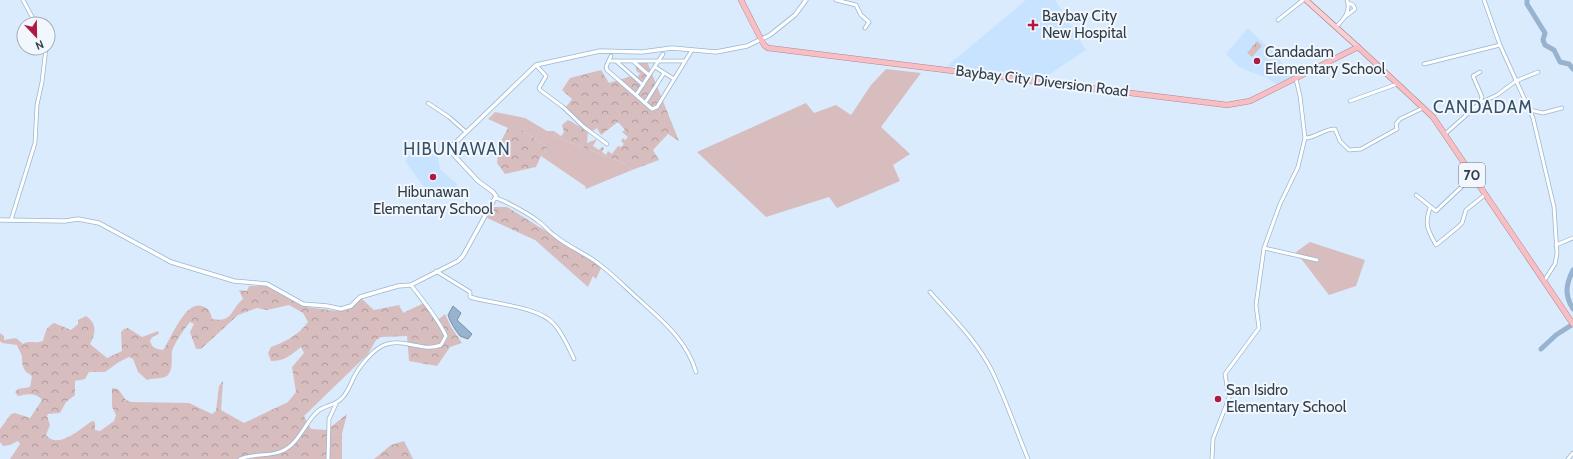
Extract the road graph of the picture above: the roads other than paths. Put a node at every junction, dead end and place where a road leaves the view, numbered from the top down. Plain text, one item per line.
1 (23, 0) edge
2 (742, 0) edge
3 (806, 0) edge
4 (836, 0) edge
5 (1303, 0) edge
6 (1306, 0) edge
7 (1484, 0) edge
8 (1347, 2) edge
9 (32, 16) edge
10 (1346, 16) junction
11 (1278, 20) dead end
12 (1336, 27) junction
13 (865, 28) dead end
14 (762, 40) junction
15 (1500, 45) junction
16 (1358, 47) junction
17 (692, 50) junction
18 (663, 54) dead end
19 (45, 56) edge
20 (612, 56) dead end
21 (609, 61) junction
22 (616, 61) junction
23 (634, 61) junction
24 (658, 61) junction
25 (686, 61) junction
26 (1424, 64) dead end
27 (536, 65) junction
28 (655, 67) junction
29 (1480, 72) dead end
30 (1538, 72) dead end
31 (664, 73) junction
32 (649, 75) junction
33 (674, 79) junction
34 (1296, 79) junction
35 (1516, 81) junction
36 (1397, 84) junction
37 (643, 85) junction
38 (636, 95) junction
39 (1350, 101) dead end
40 (428, 103) dead end
41 (645, 103) junction
42 (1480, 103) junction
43 (1423, 108) junction
44 (1562, 108) dead end
45 (1530, 110) junction
46 (466, 132) junction
47 (1446, 134) junction
48 (1305, 138) junction
49 (607, 144) dead end
50 (1473, 176) junction
51 (1486, 194) junction
52 (1416, 195) dead end
53 (496, 198) junction
54 (1430, 208) junction
55 (0, 220) edge
56 (11, 220) junction
57 (1573, 238) edge
58 (1556, 245) junction
59 (1264, 248) junction
60 (1317, 260) dead end
61 (436, 271) junction
62 (1544, 281) junction
63 (412, 285) junction
64 (930, 292) dead end
65 (1573, 324) edge
66 (574, 359) dead end
67 (696, 372) dead end
68 (336, 404) junction
69 (1573, 453) edge
70 (240, 459) edge
71 (328, 459) edge
72 (1028, 459) edge
73 (1212, 459) edge
74 (1568, 459) edge

1 - 9 street
2 - 14 highway
3 - 14 street
4 - 13 street
5 - 11 street
6 - 12 main road, 70
7 - 15 street
8 - 10 street
8 - 10 street
10 - 12 street
12 - 16 main road, 70
14 - 17 street
14 - 34 highway, Baybay City Diversion Road
15 - 26 street
15 - 35 street
16 - 34 highway, Baybay City Diversion Road
16 - 36 highway, 70
17 - 25 street
17 - 27 street
18 - 24 street
19 - 56 street
20 - 21 street
21 - 22 street
21 - 38 street
22 - 23 street
22 - 37 street
23 - 24 street
23 - 32 street
24 - 25 street
24 - 28 street
25 - 33 street
27 - 46 street
27 - 49 street
28 - 31 street
28 - 32 street
29 - 42 street
30 - 35 street
31 - 33 street
31 - 41 street
32 - 37 street
33 - 41 street
34 - 48 street
35 - 42 street
35 - 45 street
36 - 39 street
36 - 43 highway, 70
37 - 38 street
38 - 41 street
40 - 46 street
42 - 47 street
43 - 47 highway, 70
43 - 48 street
44 - 45 street
45 - 58 street
46 - 53 street
47 - 50 highway, 70
48 - 59 street
50 - 51 highway, 70
50 - 54 street
51 - 54 street
51 - 62 highway, 70
52 - 54 street
53 - 61 street
53 - 67 street
55 - 56 street
56 - 63 street
57 - 58 street
58 - 62 street
59 - 60 street
59 - 73 street
61 - 63 street
61 - 66 street
62 - 65 highway, 70
63 - 68 street
64 - 72 street
68 - 70 street
68 - 71 street
69 - 74 street

